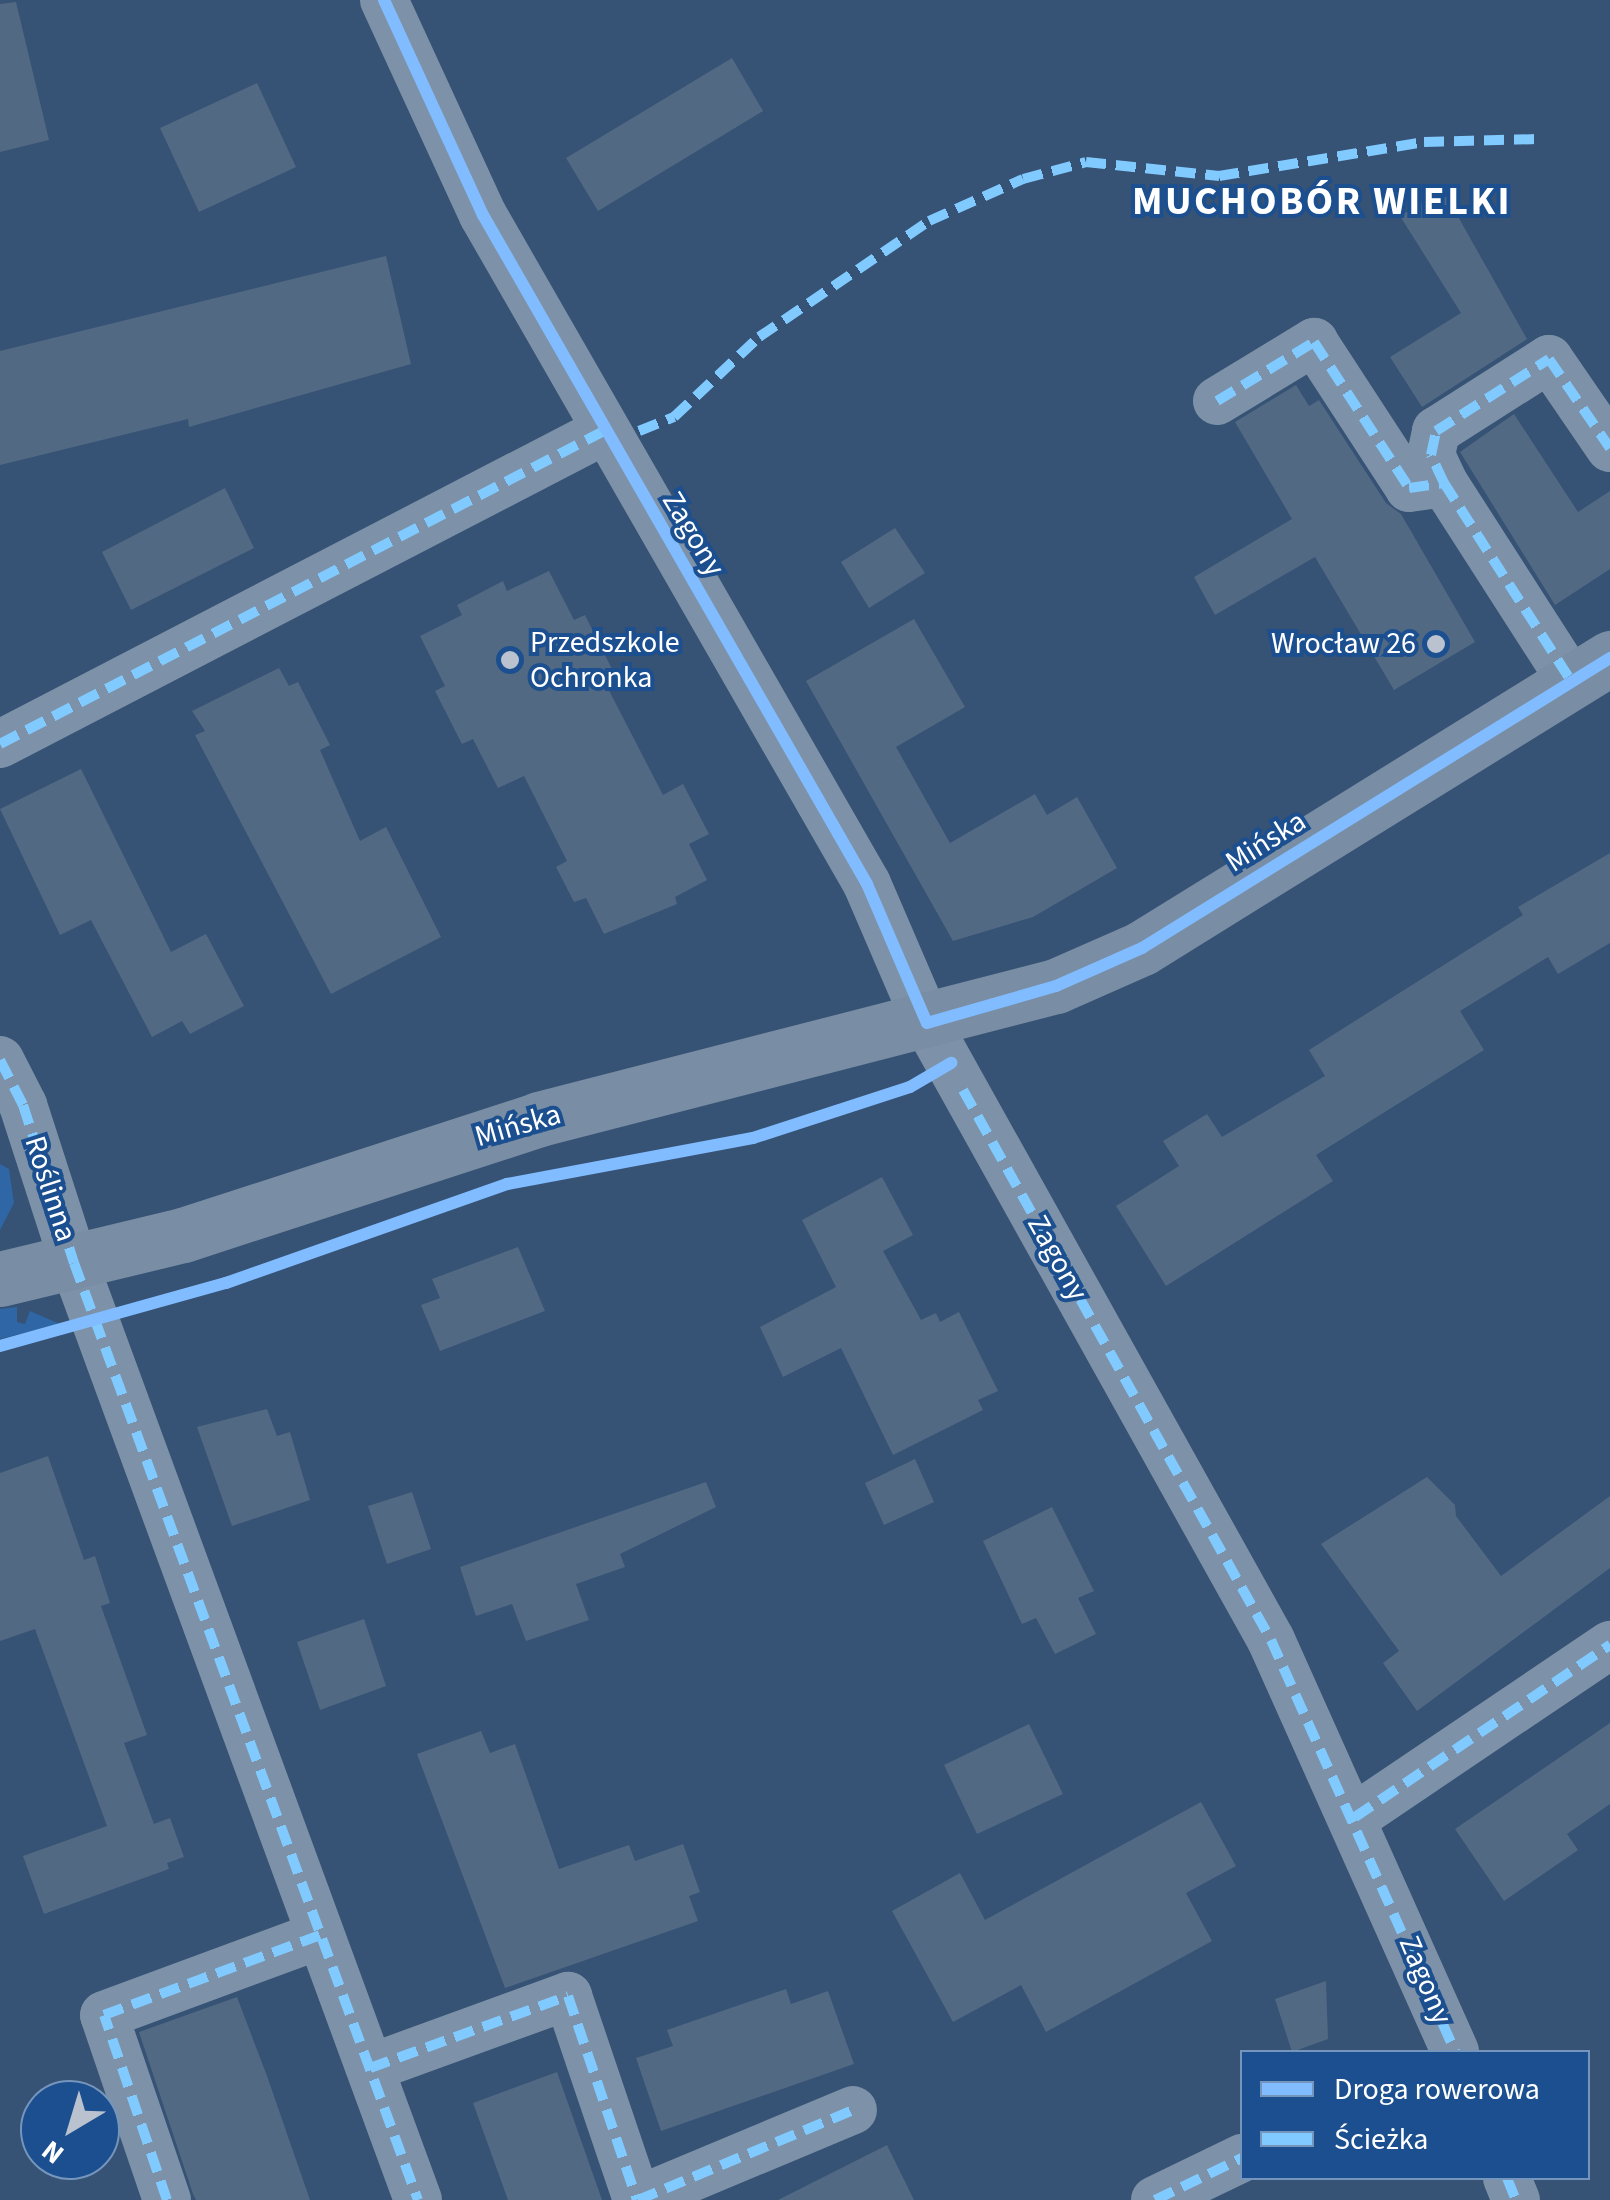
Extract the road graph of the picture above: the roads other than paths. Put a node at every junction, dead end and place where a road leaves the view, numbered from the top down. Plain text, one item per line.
1 (384, 0) edge
2 (1217, 401) dead end
3 (602, 432) junction
4 (1610, 448) edge
5 (1444, 483) junction
6 (1590, 669) edge
7 (0, 744) edge
8 (927, 1023) junction
9 (0, 1060) edge
10 (74, 1264) junction
11 (0, 1279) edge
12 (1610, 1645) edge
13 (1355, 1817) junction
14 (300, 1942) junction
15 (1454, 2050) edge
16 (370, 2068) junction
17 (852, 2110) dead end
18 (1240, 2159) edge
19 (167, 2200) edge
20 (418, 2200) edge
21 (637, 2200) edge
22 (1155, 2200) edge

1 - 3 street, Zagony
2 - 5 street
3 - 7 street
3 - 8 street, Zagony
4 - 5 street
5 - 6 street
6 - 8 street, Mińska
8 - 10 street, Mińska
8 - 13 street, Zagony
9 - 10 street, Roślinna
10 - 11 street, Mińska
10 - 14 street, Roślinna
12 - 13 street
13 - 15 street, Zagony
14 - 16 street, Roślinna
14 - 19 street
16 - 20 street, Roślinna
16 - 21 street
17 - 21 street
18 - 22 street

